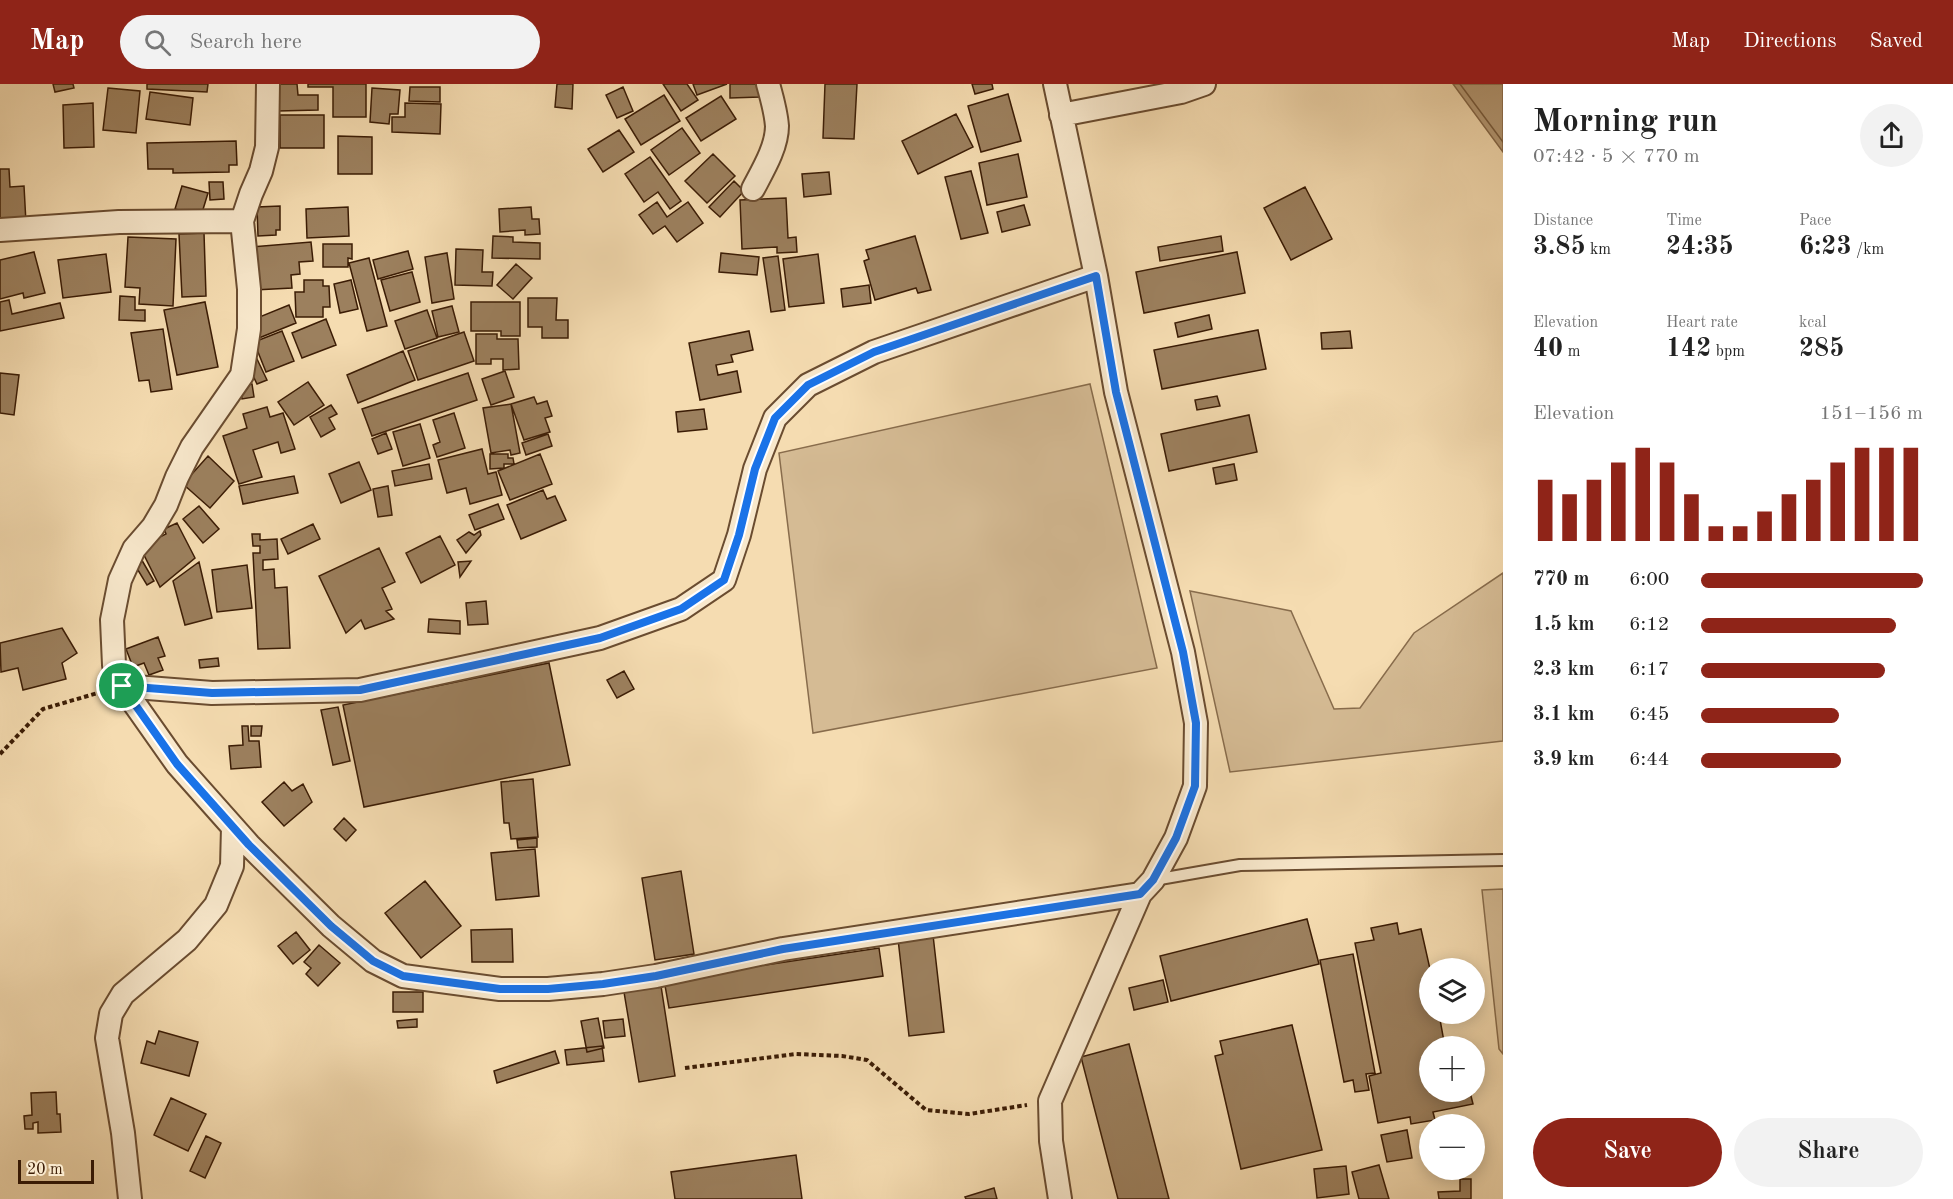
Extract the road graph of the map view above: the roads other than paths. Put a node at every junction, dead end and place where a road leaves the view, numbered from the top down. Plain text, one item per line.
1 (268, 84) edge
2 (768, 84) edge
3 (1055, 84) edge
4 (1204, 84) edge
5 (1061, 115) junction
6 (753, 189) dead end
7 (242, 221) junction
8 (0, 230) edge
9 (1096, 276) junction
10 (122, 686) junction
11 (233, 827) junction
12 (1503, 860) edge
13 (1146, 887) junction
14 (130, 1199) edge
15 (1060, 1199) edge

1 - 7 street
2 - 6 street
3 - 5 street
4 - 5 street
5 - 9 street
7 - 8 street
7 - 10 street
9 - 10 street
9 - 13 street
10 - 11 street
11 - 13 street
11 - 14 street
12 - 13 lane
13 - 15 street

